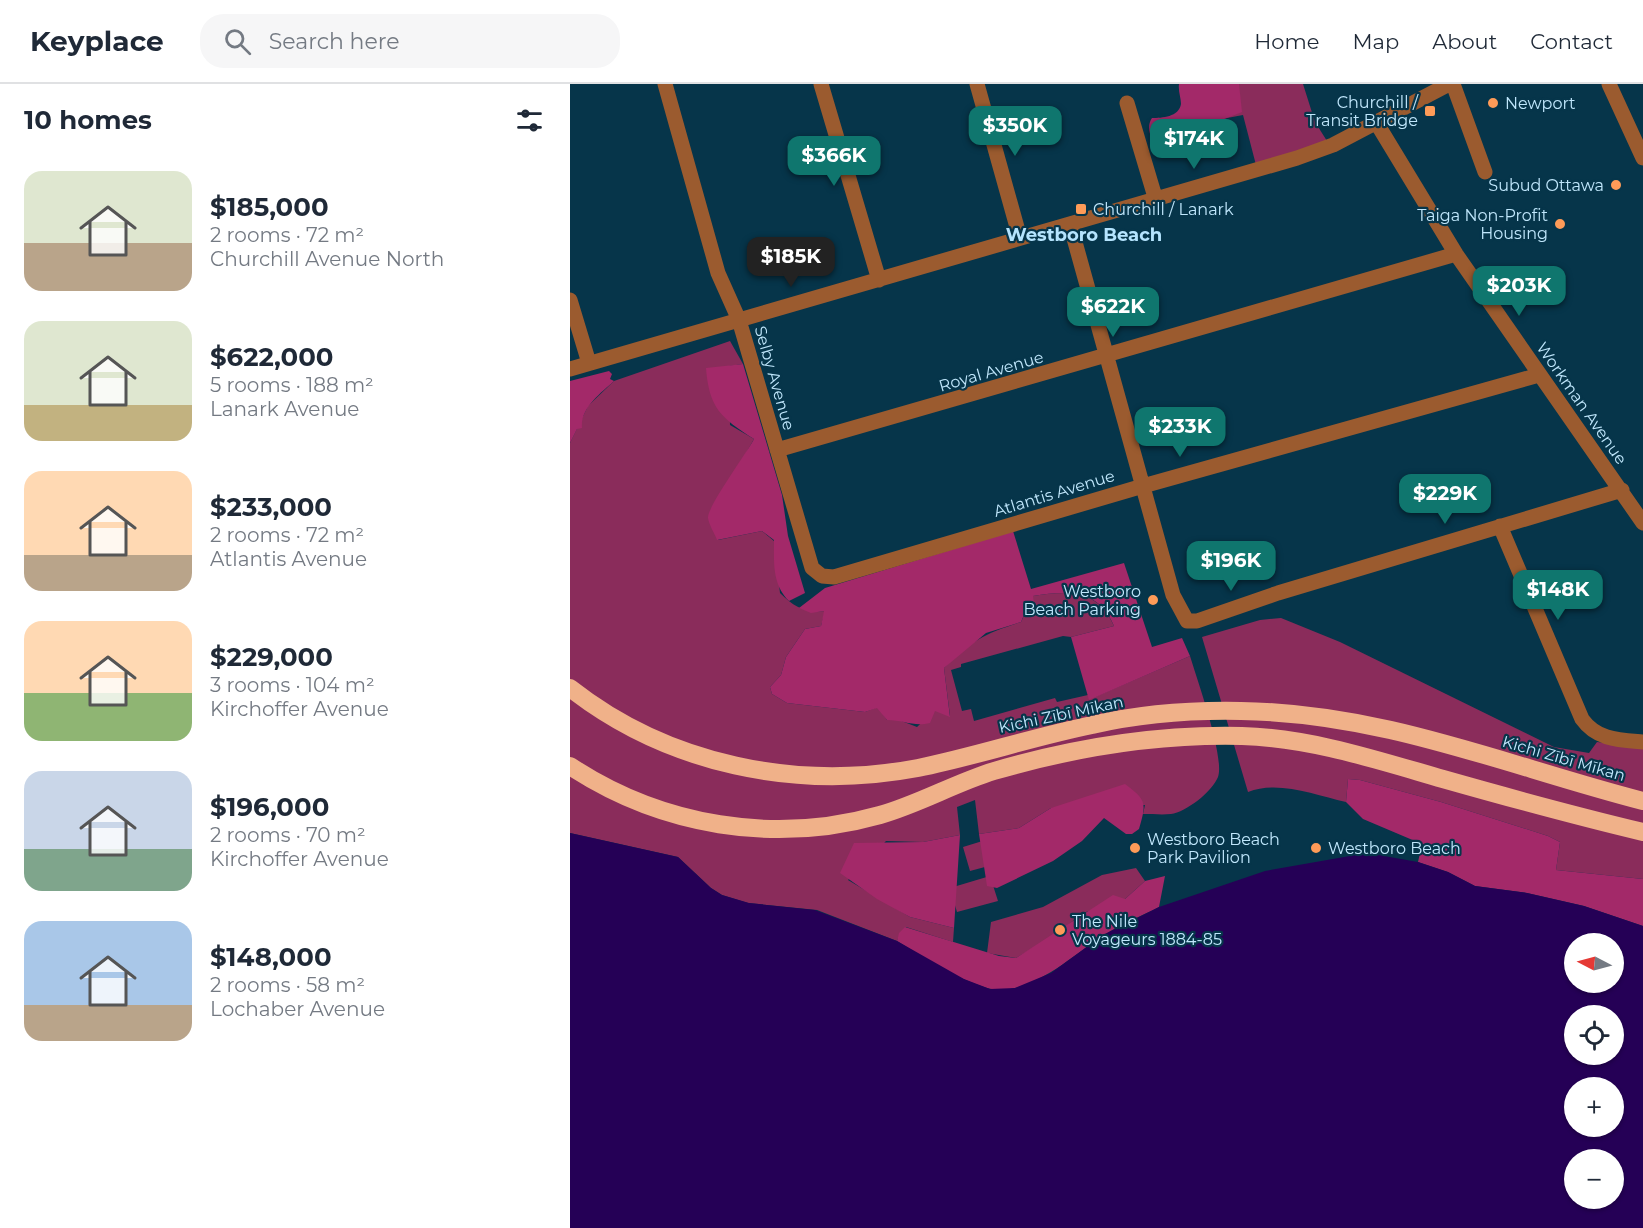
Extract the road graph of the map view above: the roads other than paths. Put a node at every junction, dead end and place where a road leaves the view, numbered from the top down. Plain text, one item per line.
1 (665, 84) edge
2 (821, 84) edge
3 (977, 84) edge
4 (1451, 84) edge
5 (1609, 84) edge
6 (1127, 103) dead end
7 (1376, 122) junction
8 (1643, 158) edge
9 (1485, 172) dead end
10 (1155, 197) junction
11 (1070, 224) junction
12 (1020, 238) junction
13 (1456, 255) junction
14 (879, 280) junction
15 (570, 300) edge
16 (739, 320) junction
17 (1105, 357) junction
18 (589, 363) junction
19 (570, 369) edge
20 (1539, 375) junction
21 (777, 450) junction
22 (1143, 486) junction
23 (1622, 490) junction
24 (1643, 523) edge
25 (1500, 526) junction
26 (822, 576) joint
27 (570, 688) edge
28 (1643, 742) edge
29 (570, 766) edge
30 (1643, 801) edge
31 (1643, 832) edge

1 - 16 street, Selby Avenue
2 - 14 street
3 - 12 street
4 - 7 street
4 - 9 street
5 - 8 street
6 - 10 street
7 - 10 street
7 - 13 street, Workman Avenue
10 - 11 street
11 - 12 street
11 - 17 street
12 - 14 street
13 - 17 street, Royal Avenue
13 - 20 street, Workman Avenue
14 - 16 street
15 - 18 street
16 - 18 street
16 - 21 street, Selby Avenue
17 - 21 street, Royal Avenue
17 - 22 street
18 - 19 street
20 - 22 street, Atlantis Avenue
20 - 23 street, Workman Avenue
21 - 26 street, Selby Avenue
22 - 25 street
22 - 26 street, Atlantis Avenue
23 - 24 street, Workman Avenue
23 - 25 street
25 - 28 street
27 - 30 highway, Kichi Zībī Mīkan
29 - 31 highway

